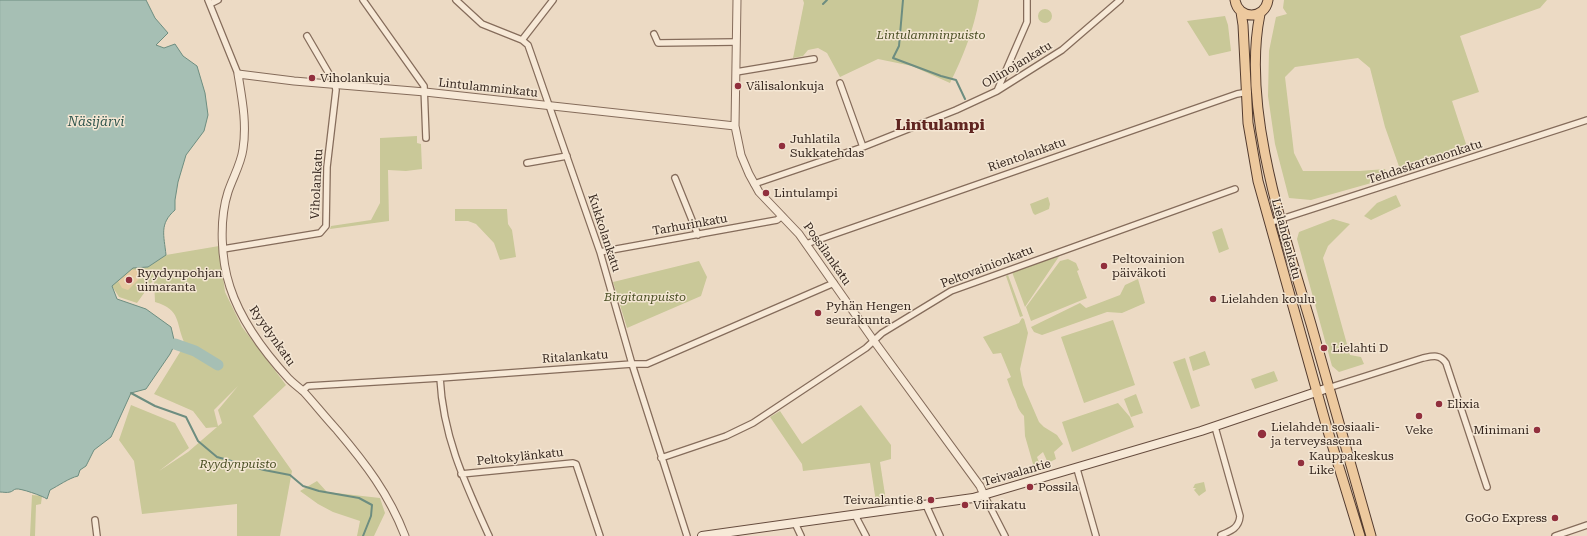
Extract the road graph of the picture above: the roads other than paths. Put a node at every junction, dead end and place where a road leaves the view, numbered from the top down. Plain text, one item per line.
1 (218, 0) edge
2 (363, 0) edge
3 (456, 0) edge
4 (553, 0) edge
5 (736, 0) edge
6 (1027, 0) edge
7 (1120, 0) edge
8 (1268, 0) edge
9 (1234, 1) edge
10 (209, 2) edge
11 (1241, 12) junction
12 (1260, 14) junction
13 (654, 34) dead end
14 (307, 36) dead end
15 (522, 40) junction
16 (736, 42) junction
17 (814, 59) dead end
18 (736, 72) junction
19 (238, 74) junction
20 (840, 83) dead end
21 (335, 84) junction
22 (1256, 90) junction
23 (425, 92) junction
24 (997, 92) junction
25 (1246, 92) junction
26 (550, 106) junction
27 (1587, 120) edge
28 (735, 126) junction
29 (426, 138) dead end
30 (863, 147) junction
31 (567, 156) junction
32 (527, 163) dead end
33 (675, 178) dead end
34 (754, 184) junction
35 (1235, 189) dead end
36 (782, 216) junction
37 (1281, 220) junction
38 (1269, 223) junction
39 (698, 235) junction
40 (806, 244) junction
41 (224, 249) junction
42 (600, 252) junction
43 (834, 283) junction
44 (874, 341) junction
45 (632, 364) junction
46 (440, 378) junction
47 (1328, 388) junction
48 (302, 391) junction
49 (1317, 392) junction
50 (1215, 427) junction
51 (661, 458) junction
52 (1077, 469) junction
53 (461, 474) junction
54 (1487, 487) dead end
55 (984, 495) junction
56 (926, 505) junction
57 (855, 515) junction
58 (95, 520) dead end
59 (795, 523) junction
60 (1587, 525) edge
61 (1221, 535) dead end
62 (97, 536) edge
63 (405, 536) edge
64 (489, 536) edge
65 (600, 536) edge
66 (687, 536) edge
67 (702, 536) edge
68 (801, 536) edge
69 (866, 536) edge
70 (940, 536) edge
71 (1005, 536) edge
72 (1096, 536) edge
73 (1360, 536) edge
74 (1371, 536) edge
75 (1555, 536) edge

1 - 10 street
2 - 23 street
3 - 15 street
4 - 15 street
5 - 16 street, Possilankatu
6 - 24 street
7 - 24 street, Ollinojankatu
8 - 12 main road
9 - 11 main road
10 - 19 street, Ryydynkatu
11 - 12 main road
11 - 25 main road, Lielahdenkatu
12 - 22 main road, Lielahdenkatu
13 - 16 street
14 - 21 street
15 - 26 street, Kukkolankatu
16 - 18 street, Possilankatu
17 - 18 street
18 - 28 street, Possilankatu
19 - 21 street, Lintulamminkatu
19 - 41 street, Ryydynkatu
20 - 30 street
21 - 23 street, Lintulamminkatu
21 - 41 street, Viholankatu
22 - 25 street, Rientolankatu
22 - 37 main road, Lielahdenkatu
23 - 26 street, Lintulamminkatu
23 - 29 street
24 - 30 street, Ollinojankatu
25 - 38 main road, Lielahdenkatu
25 - 40 street, Rientolankatu
26 - 28 street, Lintulamminkatu
26 - 31 street, Kukkolankatu
27 - 37 street, Tehdaskartanonkatu
28 - 34 street, Possilankatu
30 - 34 street, Ollinojankatu
31 - 32 street
31 - 42 street, Kukkolankatu
33 - 39 street
34 - 36 street, Possilankatu
35 - 44 street, Peltovainionkatu
36 - 39 street, Tarhurinkatu
36 - 40 street, Possilankatu
37 - 38 street, Tehdaskartanonkatu
37 - 47 main road, Lielahdenkatu
38 - 49 main road, Lielahdenkatu
39 - 42 street, Tarhurinkatu
40 - 43 street, Possilankatu
41 - 48 street, Ryydynkatu
42 - 45 street, Kukkolankatu
43 - 44 street, Possilankatu
43 - 45 street, Ritalankatu
44 - 51 street, Peltovainionkatu
44 - 55 street, Possilankatu
45 - 46 street, Ritalankatu
45 - 51 street, Kukkolankatu
46 - 48 street, Ritalankatu
46 - 53 street
47 - 49 main road, Teivaalantie
47 - 54 street
47 - 74 main road, Lielahdenkatu
48 - 63 street, Ryydynkatu
49 - 50 main road, Teivaalantie
49 - 73 main road, Lielahdenkatu
50 - 52 main road, Teivaalantie
50 - 61 street
51 - 66 street, Kukkolankatu
52 - 55 main road, Teivaalantie
52 - 72 street
53 - 64 street
53 - 65 street, Peltokylänkatu
55 - 56 main road, Teivaalantie
55 - 71 street
56 - 57 main road, Teivaalantie
56 - 70 street
57 - 59 main road, Teivaalantie
57 - 69 street
58 - 62 street
59 - 67 main road, Teivaalantie
59 - 68 street
60 - 75 street

